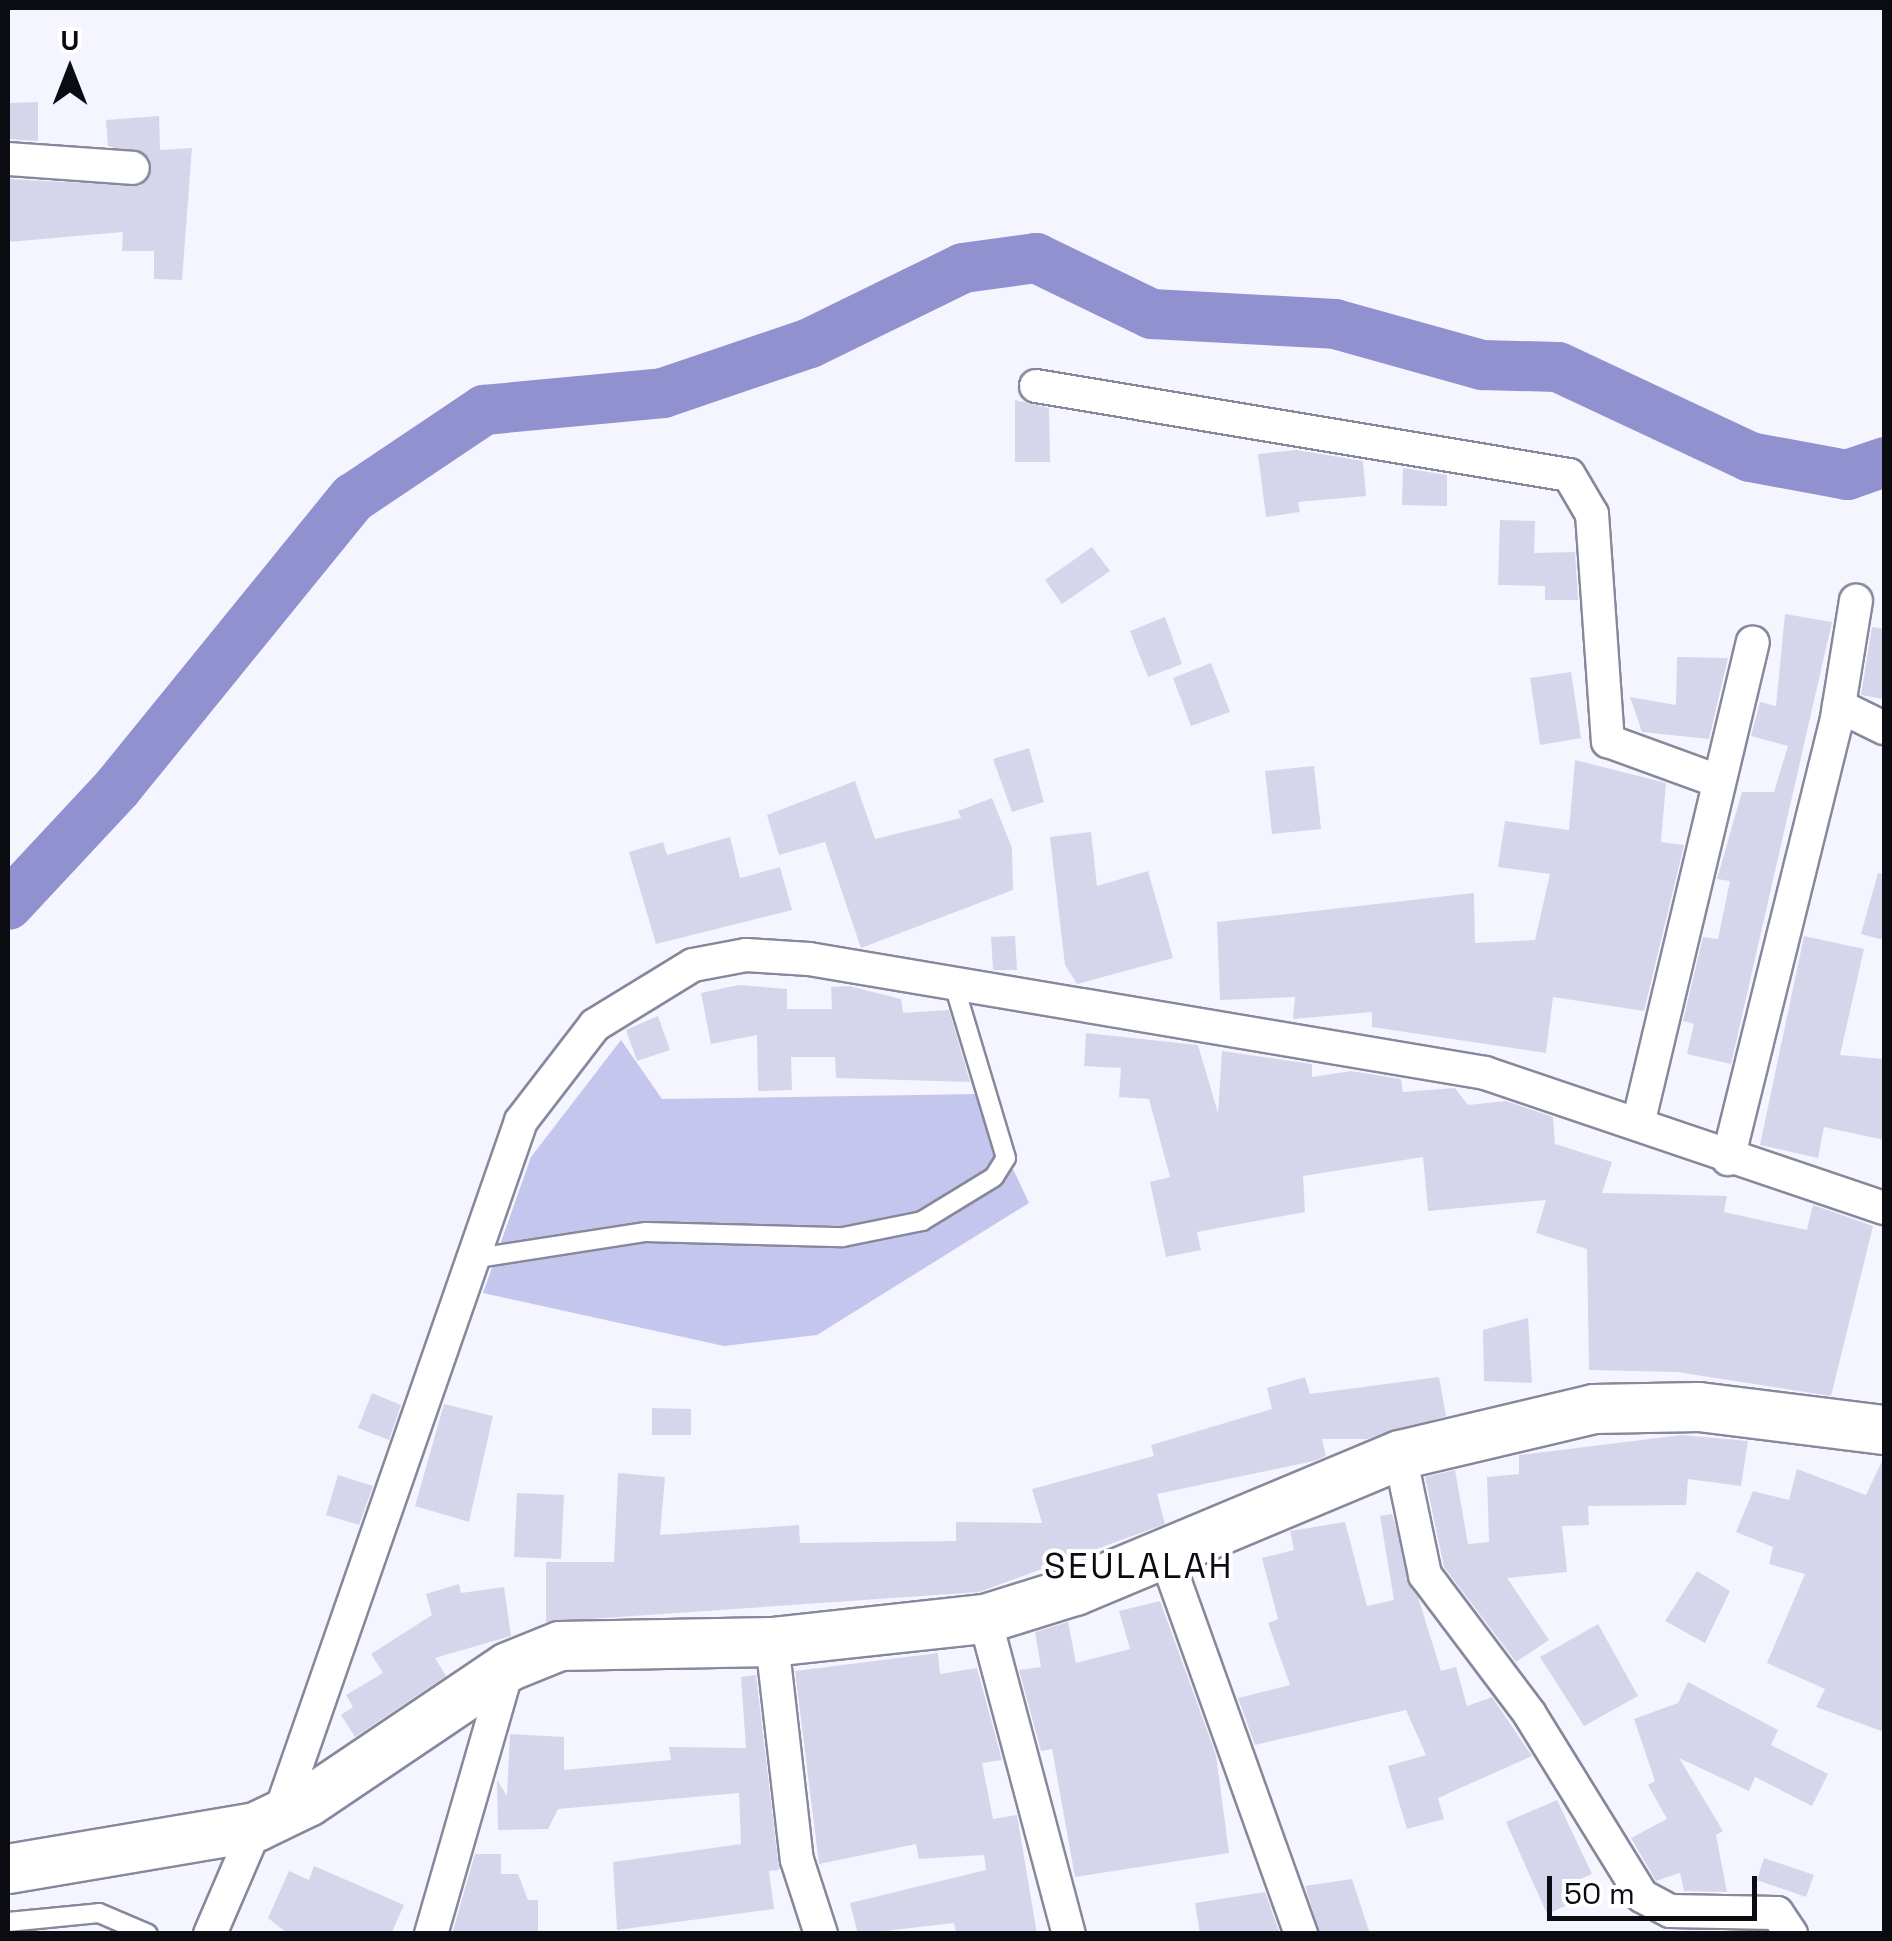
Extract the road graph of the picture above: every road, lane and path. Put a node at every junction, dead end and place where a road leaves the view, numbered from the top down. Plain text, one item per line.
1 (8, 159) edge
2 (133, 168) dead end
3 (1036, 386) dead end
4 (1856, 601) dead end
5 (1753, 643) dead end
6 (1839, 706) junction
7 (1884, 728) edge
8 (1715, 780) junction
9 (953, 981) junction
10 (1638, 1124) junction
11 (1728, 1159) junction
12 (1884, 1208) edge
13 (470, 1259) junction
14 (1884, 1430) edge
15 (1400, 1455) junction
16 (1165, 1554) junction
17 (985, 1619) junction
18 (772, 1642) junction
19 (508, 1667) junction
20 (268, 1821) junction
21 (8, 1868) edge
22 (8, 1922) edge
23 (148, 1934) edge
24 (210, 1934) edge
25 (431, 1934) edge
26 (821, 1934) edge
27 (1069, 1934) edge
28 (1301, 1934) edge
29 (1791, 1934) edge

1 - 2 street
3 - 8 street
4 - 6 street
5 - 8 street
6 - 7 street
6 - 11 street
8 - 10 street
9 - 10 street
9 - 13 street
9 - 13 lane
10 - 11 street
11 - 12 street
13 - 20 street
14 - 15 street
15 - 16 street
15 - 29 street
16 - 17 street
16 - 28 street
17 - 18 street
17 - 27 street
18 - 19 street
18 - 26 street
19 - 20 street
19 - 25 street
20 - 21 street
20 - 24 street
22 - 23 lane

